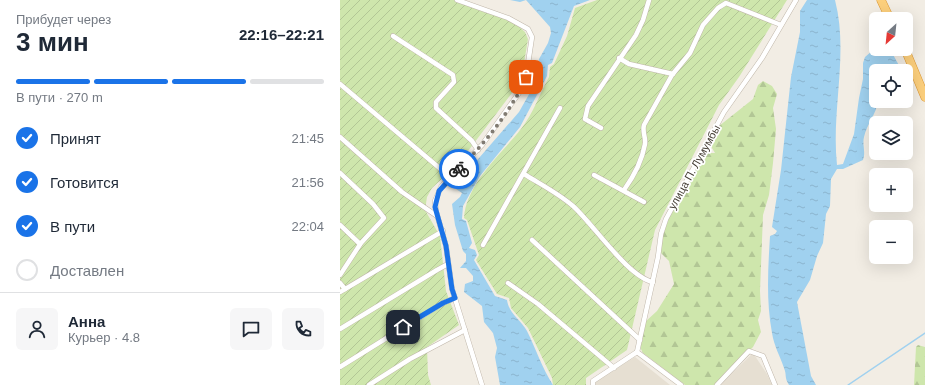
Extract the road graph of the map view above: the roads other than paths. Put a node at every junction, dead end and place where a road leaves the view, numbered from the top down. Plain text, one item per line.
1 (457, 0) edge
2 (649, 0) edge
3 (796, 0) edge
4 (881, 0) edge
5 (887, 12) edge
6 (781, 25) junction
7 (393, 36) dead end
8 (908, 56) edge
9 (620, 58) junction
10 (673, 74) junction
11 (340, 84) edge
12 (925, 97) edge
13 (560, 108) dead end
14 (601, 128) dead end
15 (340, 137) edge
16 (478, 150) junction
17 (340, 173) edge
18 (524, 174) junction
19 (594, 174) dead end
20 (450, 177) junction
21 (624, 190) junction
22 (644, 202) dead end
23 (437, 216) junction
24 (340, 225) edge
25 (443, 231) junction
26 (532, 240) dead end
27 (360, 244) junction
28 (483, 244) dead end
29 (448, 264) junction
30 (340, 276) edge
31 (653, 282) junction
32 (340, 283) edge
33 (508, 283) dead end
34 (345, 289) junction
35 (340, 292) edge
36 (455, 298) junction
37 (340, 329) edge
38 (465, 330) junction
39 (640, 340) junction
40 (637, 352) junction
41 (340, 367) edge
42 (614, 368) junction
43 (369, 385) edge
44 (482, 385) edge
45 (593, 385) edge
46 (682, 385) edge
47 (717, 385) edge
48 (775, 385) edge

1 - 16 street
2 - 9 street
3 - 6 street, улица П. Лумумбы
4 - 5 highway
6 - 10 street
6 - 31 street, улица П. Лумумбы
7 - 16 street
8 - 12 highway
9 - 10 street
9 - 14 street
10 - 21 street
11 - 20 street
13 - 18 street
15 - 23 street
16 - 20 street
17 - 27 street
18 - 28 street
18 - 31 street
19 - 21 street
20 - 23 street
21 - 22 street
23 - 25 street
24 - 27 street
25 - 29 street
25 - 34 street
26 - 39 street
27 - 30 street
29 - 36 street
29 - 37 street
31 - 39 street, улица П. Лумумбы
32 - 34 street
33 - 42 street
34 - 35 street
36 - 38 street
36 - 41 street
38 - 43 street
38 - 44 street
39 - 40 street, улица П. Лумумбы
40 - 42 street
40 - 46 street
42 - 45 street
47 - 48 street

